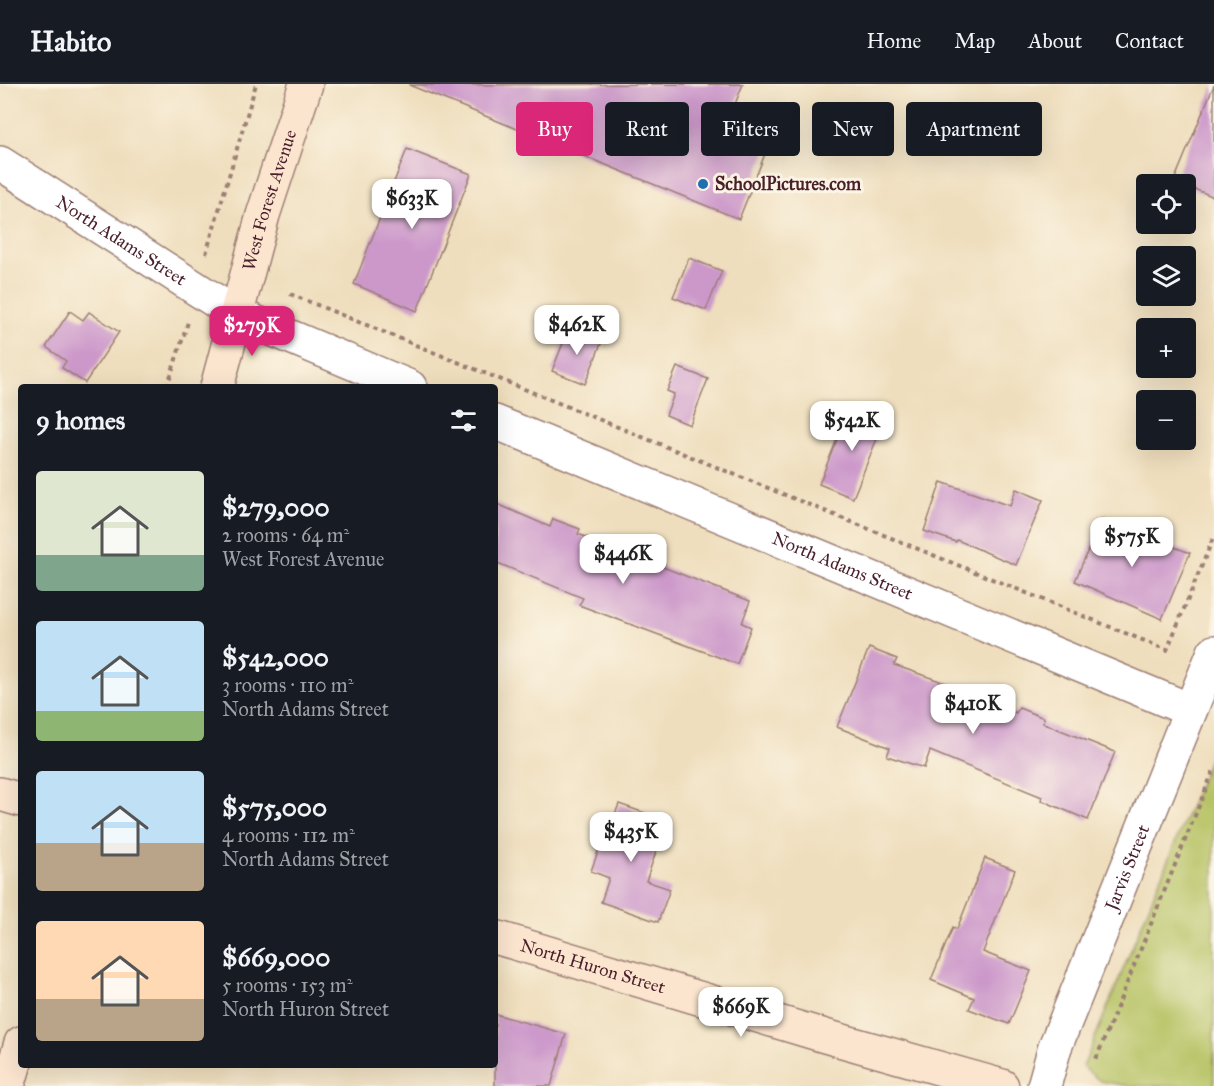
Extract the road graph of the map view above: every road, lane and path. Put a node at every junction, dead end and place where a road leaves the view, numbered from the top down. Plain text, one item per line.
1 (256, 84) edge
2 (306, 84) edge
3 (0, 163) edge
4 (218, 210) dead end
5 (290, 294) dead end
6 (236, 315) junction
7 (188, 321) dead end
8 (168, 384) edge
9 (218, 384) edge
10 (403, 384) edge
11 (498, 423) edge
12 (1214, 536) edge
13 (1214, 652) edge
14 (1190, 710) junction
15 (1214, 769) edge
16 (0, 794) edge
17 (18, 799) edge
18 (498, 938) edge
19 (18, 1053) edge
20 (1096, 1059) dead end
21 (8, 1086) edge
22 (1002, 1086) edge
23 (1044, 1086) edge

1 - 4 path
2 - 6 main road, West Forest Avenue
3 - 6 street, North Adams Street
5 - 12 path
6 - 9 main road, West Forest Avenue
6 - 10 street, North Adams Street
7 - 8 path
11 - 14 street, North Adams Street
13 - 14 street, Jarvis Street
14 - 23 street, Jarvis Street
15 - 20 path
16 - 17 main road
18 - 22 main road, North Huron Street
19 - 21 main road

